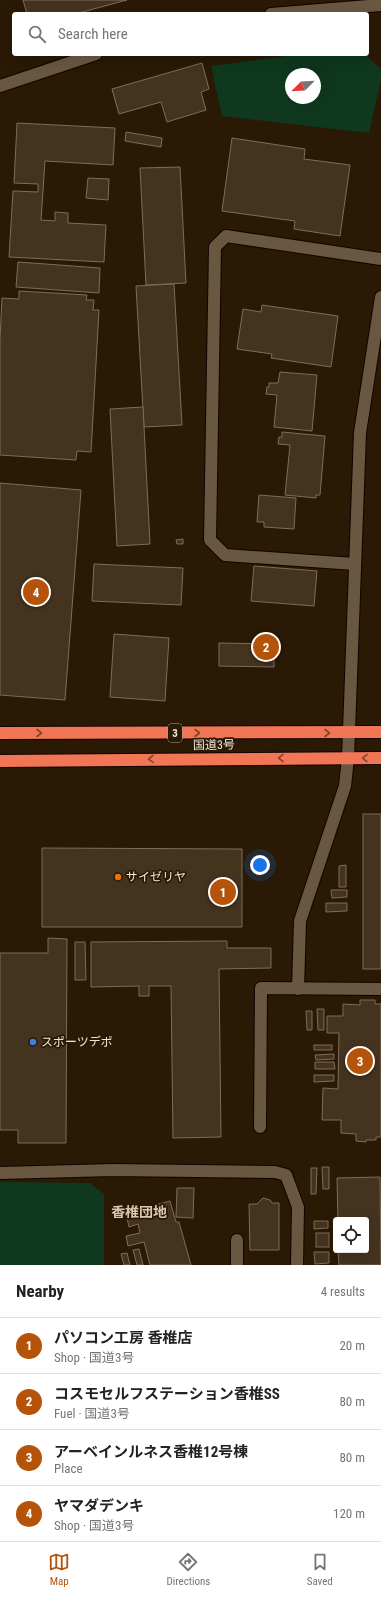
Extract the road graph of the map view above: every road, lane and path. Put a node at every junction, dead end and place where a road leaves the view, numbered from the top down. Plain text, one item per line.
1 (381, 5) edge
2 (295, 12) edge
3 (90, 56) edge
4 (0, 86) edge
5 (381, 259) edge
6 (381, 297) edge
7 (355, 564) junction
8 (0, 732) edge
9 (381, 732) edge
10 (349, 733) junction
11 (348, 758) junction
12 (381, 758) edge
13 (0, 761) edge
14 (298, 989) junction
15 (381, 989) edge
16 (260, 1127) dead end
17 (0, 1173) edge
18 (237, 1240) dead end
19 (238, 1265) edge
20 (296, 1265) edge

1 - 2 street
3 - 4 street
5 - 7 street
6 - 7 street
7 - 10 street
8 -> 10 highway, 国道3号 / 3
9 - 10 highway, 国道3号 / 3
10 - 11 street
12 -> 11 highway, 国道3号 / 3
11 -> 13 highway, 国道3号 / 3
11 - 14 street
14 - 15 street
14 - 16 street
17 - 20 street
18 - 19 street

